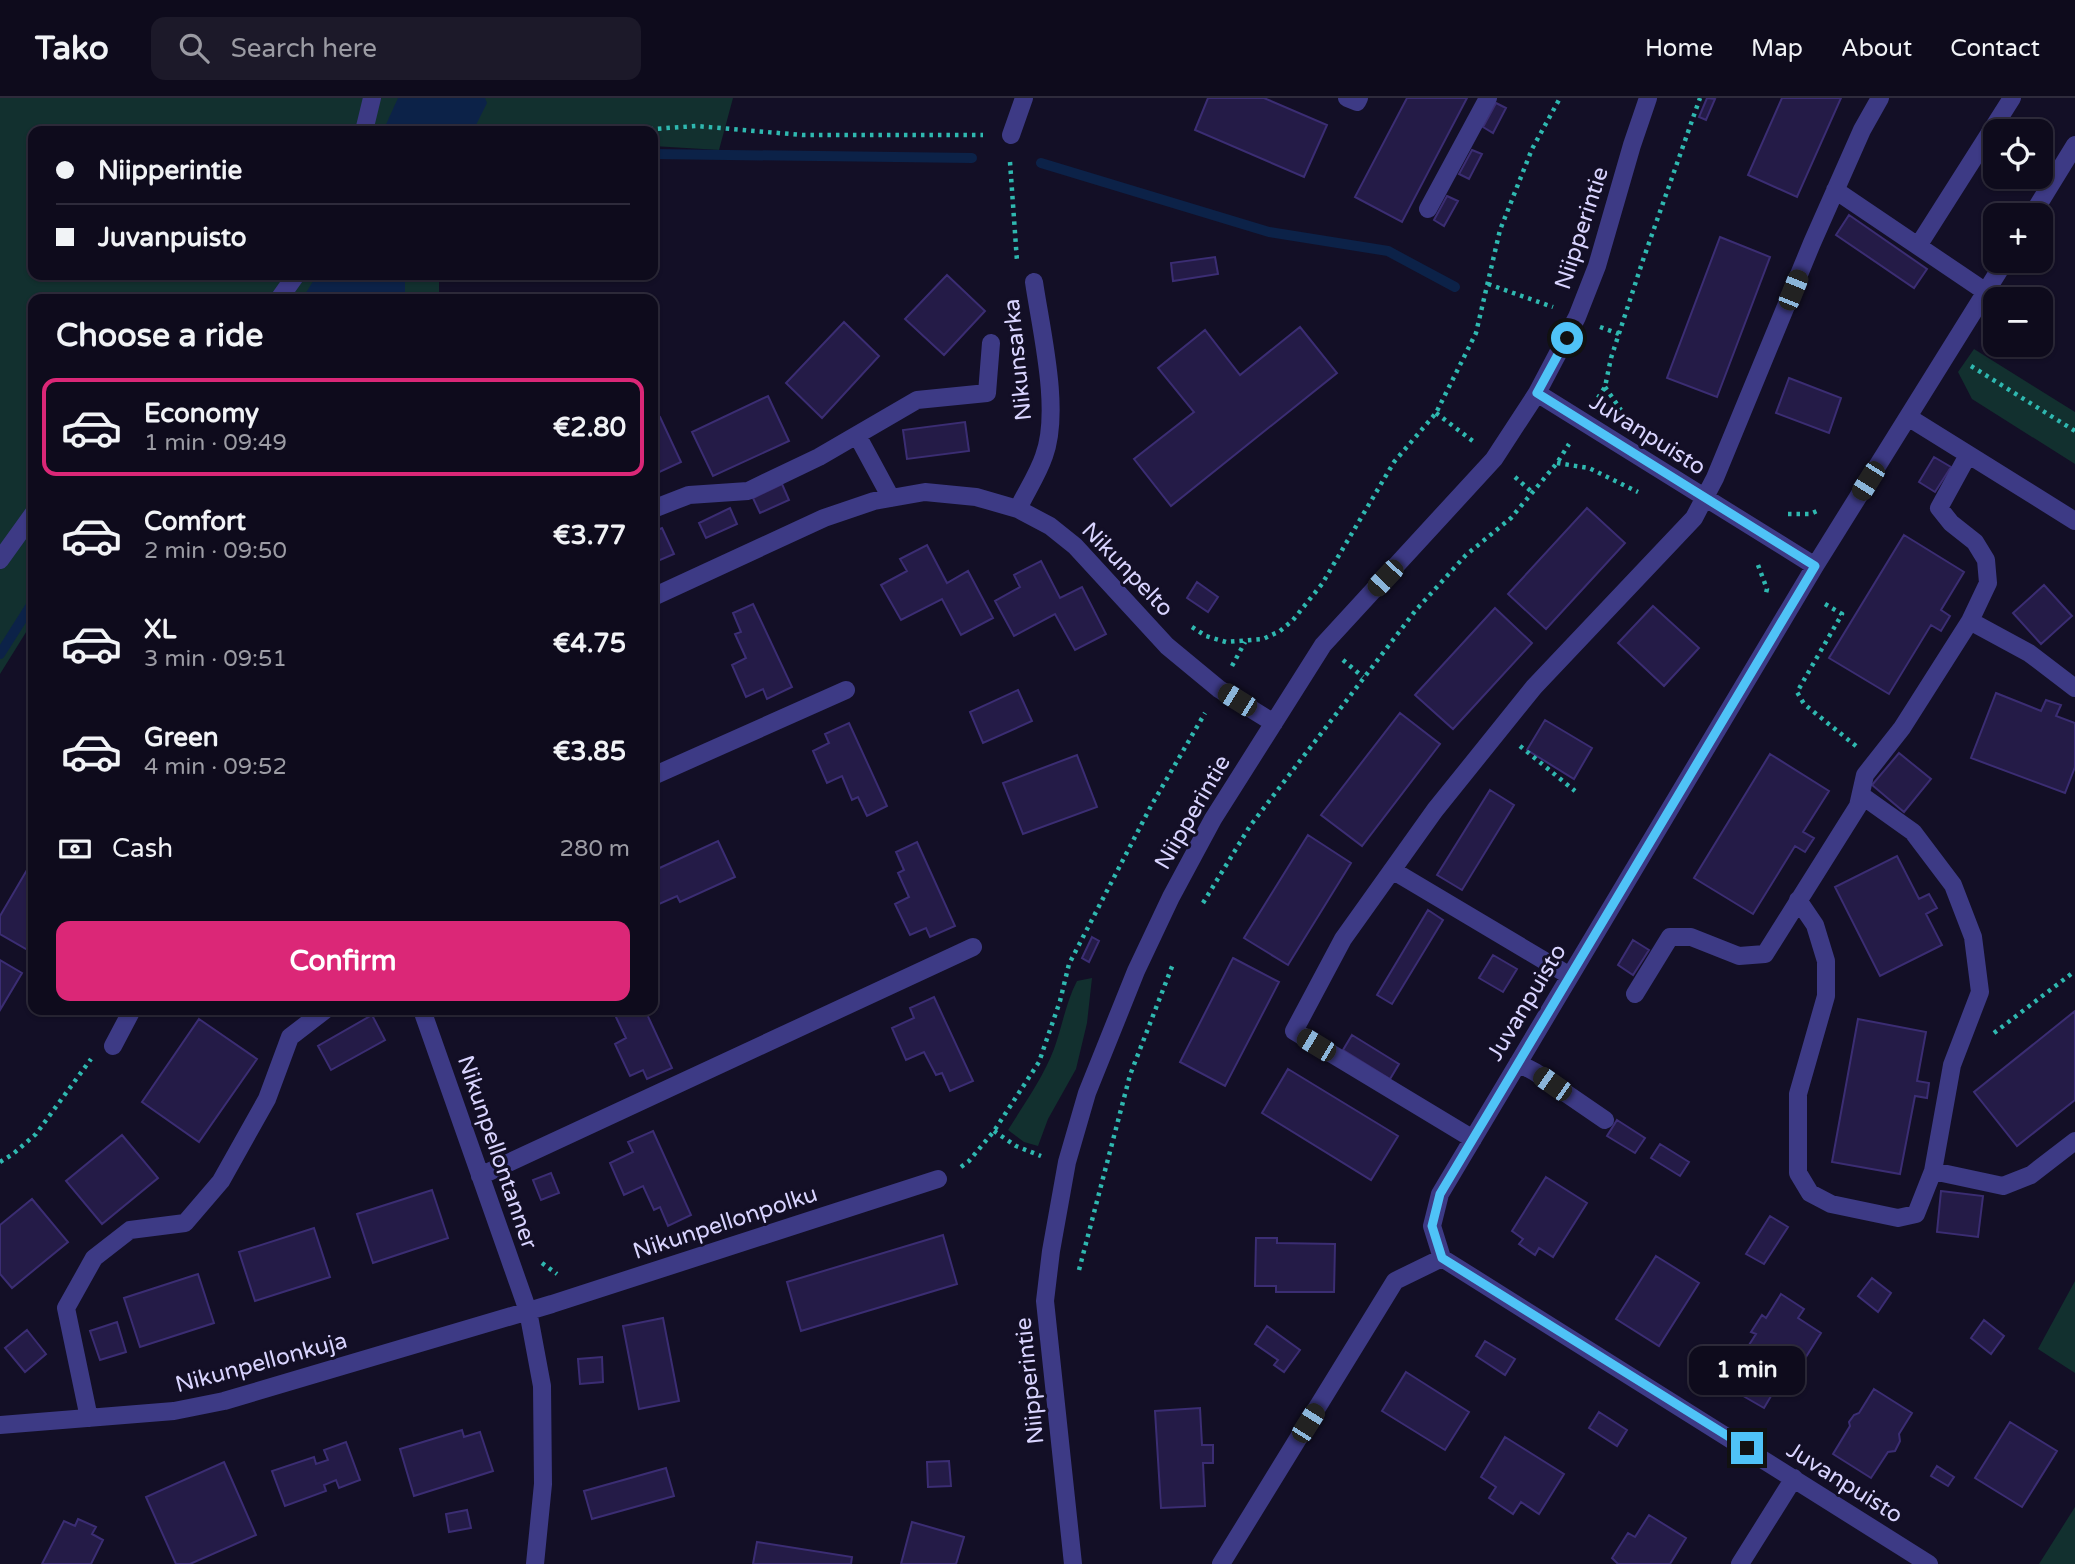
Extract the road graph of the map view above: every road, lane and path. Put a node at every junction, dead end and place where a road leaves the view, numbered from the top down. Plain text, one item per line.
1 (372, 98) edge
2 (1024, 98) edge
3 (1347, 98) edge
4 (1359, 98) edge
5 (1488, 98) edge
6 (1560, 98) edge
7 (1648, 98) edge
8 (1700, 98) edge
9 (1880, 98) edge
10 (2012, 98) edge
11 (365, 126) edge
12 (658, 129) edge
13 (1010, 135) junction
14 (2075, 145) edge
15 (1835, 190) junction
16 (2039, 203) edge
17 (1428, 209) dead end
18 (1918, 246) junction
19 (1034, 282) joint
20 (1488, 284) junction
21 (1983, 290) edge
22 (1983, 297) edge
23 (1546, 304) dead end
24 (1606, 329) dead end
25 (1619, 334) junction
26 (991, 343) dead end
27 (1949, 353) junction
28 (1605, 387) junction
29 (1537, 393) junction
30 (1436, 412) junction
31 (1629, 417) dead end
32 (1909, 417) junction
33 (1582, 421) junction
34 (2075, 431) edge
35 (857, 435) junction
36 (1470, 439) dead end
37 (1968, 455) junction
38 (1557, 463) junction
39 (1518, 479) dead end
40 (1533, 493) junction
41 (1647, 496) dead end
42 (891, 498) junction
43 (1705, 499) junction
44 (658, 507) edge
45 (1826, 507) dead end
46 (1018, 509) junction
47 (1780, 511) dead end
48 (28, 521) edge
49 (2075, 521) edge
50 (0, 560) edge
51 (1754, 560) dead end
52 (1815, 566) junction
53 (1801, 590) junction
54 (658, 595) edge
55 (1764, 599) dead end
56 (1970, 621) junction
57 (1186, 623) dead end
58 (1245, 642) junction
59 (2071, 679) edge
60 (1219, 689) junction
61 (846, 690) dead end
62 (1274, 723) junction
63 (1500, 730) junction
64 (1876, 762) junction
65 (658, 774) edge
66 (1574, 791) dead end
67 (1861, 794) junction
68 (1392, 870) junction
69 (1798, 901) junction
70 (1197, 913) dead end
71 (973, 947) dead end
72 (1175, 960) dead end
73 (2075, 971) edge
74 (1570, 976) junction
75 (1635, 994) dead end
76 (129, 1015) edge
77 (319, 1015) edge
78 (424, 1015) edge
79 (1993, 1034) dead end
80 (113, 1046) joint
81 (1518, 1063) junction
82 (1605, 1120) dead end
83 (1473, 1139) junction
84 (2075, 1141) edge
85 (0, 1162) edge
86 (1933, 1171) junction
87 (480, 1176) junction
88 (938, 1179) joint
89 (1442, 1258) junction
90 (1079, 1272) dead end
91 (528, 1311) junction
92 (89, 1418) junction
93 (0, 1425) edge
94 (1794, 1478) junction
95 (535, 1564) edge
96 (1073, 1564) edge
97 (1221, 1564) edge
98 (1740, 1564) edge
99 (1929, 1564) edge

1 - 11 street
2 - 13 street
3 - 4 street
5 - 17 street
6 - 20 path
7 - 29 street, Niipperintie
8 - 25 path
9 - 15 street
10 - 18 street
12 - 13 path
13 - 19 path
14 - 16 street
15 - 18 street
15 - 43 street
18 - 21 street
19 - 46 street, Nikunsarka
20 - 23 path
20 - 30 path
22 - 27 street
24 - 25 path
25 - 28 path
26 - 35 street
27 - 32 street
27 - 34 path
28 - 31 path
28 - 33 path
29 - 33 street, Juvanpuisto
29 - 62 street, Niipperintie
30 - 36 path
30 - 58 path
32 - 37 street
32 - 52 street
33 - 38 path
33 - 43 street, Juvanpuisto
35 - 42 street
35 - 44 street
37 - 49 street
37 - 56 street
38 - 40 path
38 - 41 path
39 - 40 path
40 - 70 path
42 - 46 street, Nikunpelto
42 - 54 street, Nikunpelto
43 - 52 street, Juvanpuisto
43 - 63 street
45 - 47 path
46 - 60 street, Nikunpelto
48 - 50 street
51 - 55 path
52 - 53 street, Juvanpuisto
53 - 64 path
53 - 74 street, Juvanpuisto
56 - 59 street
56 - 64 street
57 - 58 path
58 - 60 path
60 - 62 street, Nikunpelto
60 - 88 path
61 - 65 street
62 - 96 street, Niipperintie
63 - 66 path
63 - 68 street
64 - 67 street
67 - 69 street
67 - 86 street
68 - 74 street
68 - 83 street
69 - 75 street
69 - 86 street
71 - 87 street
72 - 90 path
73 - 79 path
74 - 81 street, Juvanpuisto
76 - 80 street
77 - 92 street
78 - 87 street, Nikunpellontanner
80 - 85 path
81 - 82 street
81 - 83 street, Juvanpuisto
83 - 89 street, Juvanpuisto
84 - 86 street
87 - 91 street, Nikunpellontanner
88 - 91 street, Nikunpellonpolku
89 - 94 street, Juvanpuisto
89 - 97 street
91 - 92 street, Nikunpellonkuja
91 - 95 street, Nikunpellontanner
92 - 93 street, Nikunpellonkuja
94 - 98 street
94 - 99 street, Juvanpuisto

